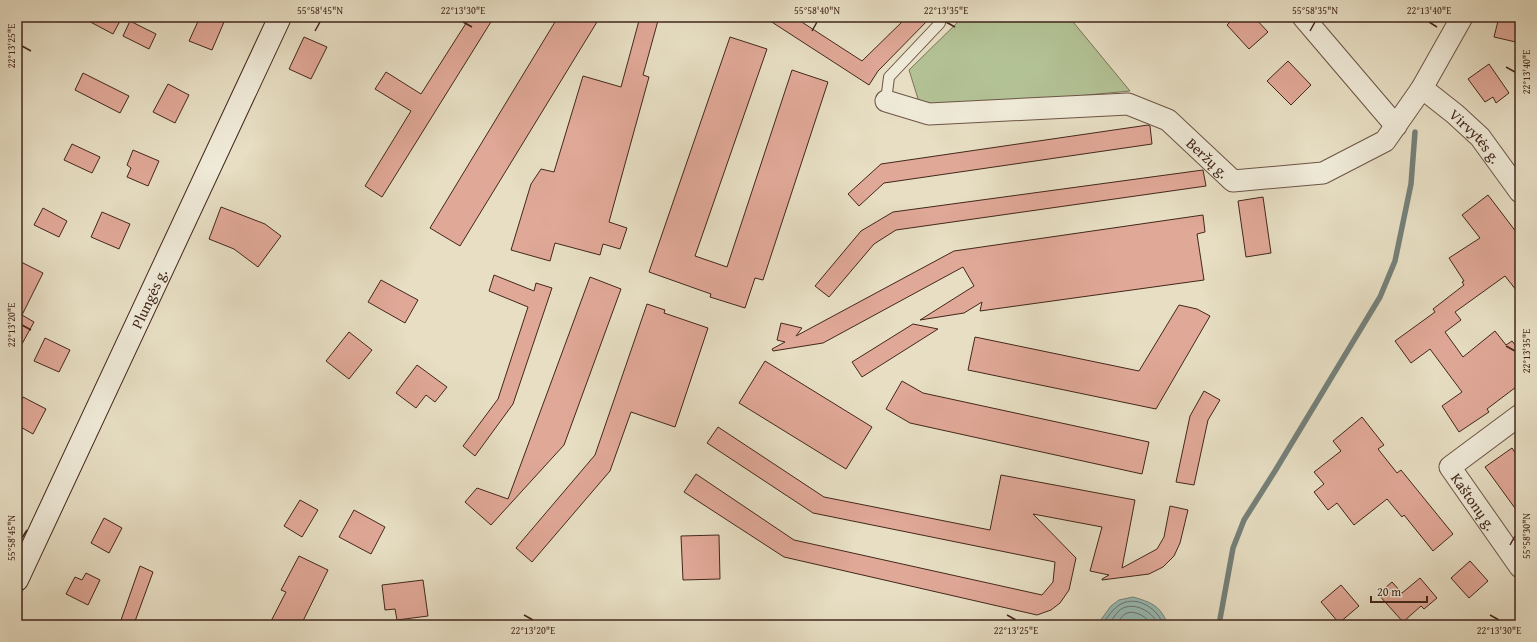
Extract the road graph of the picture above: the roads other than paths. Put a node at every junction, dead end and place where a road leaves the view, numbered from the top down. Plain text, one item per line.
1 (280, 17) edge
2 (1303, 17) edge
3 (1462, 17) edge
4 (940, 23) dead end
5 (1422, 88) junction
6 (886, 101) joint
7 (1396, 126) junction
8 (1520, 192) edge
9 (1520, 415) edge
10 (1520, 567) edge
11 (17, 580) edge

1 - 11 main road, Plungės g.
2 - 7 street
3 - 5 street, Beržų g.
4 - 6 lane
5 - 7 street, Beržų g.
5 - 8 street, Virvytės g.
6 - 7 street, Beržų g.
9 - 10 street, Kaštonų g.

